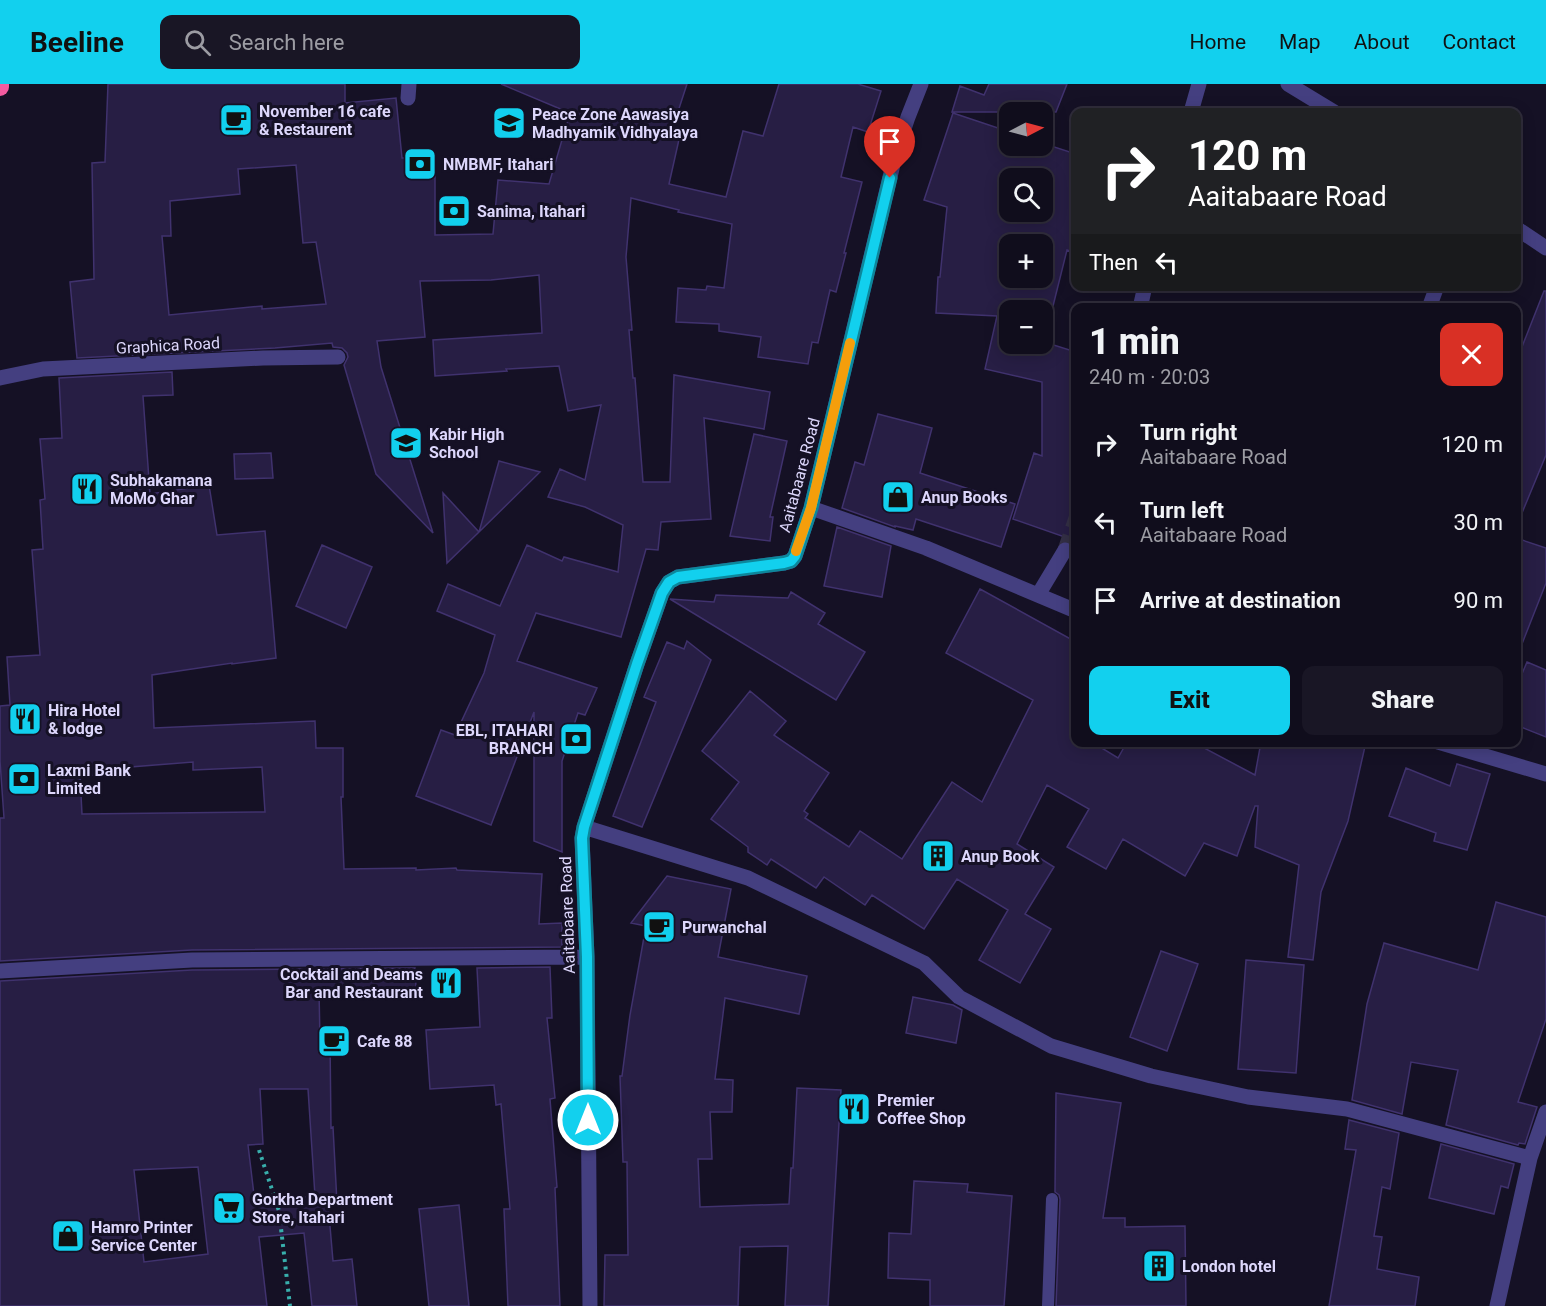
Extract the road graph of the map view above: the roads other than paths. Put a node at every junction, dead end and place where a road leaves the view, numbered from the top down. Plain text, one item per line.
1 (921, 84) edge
2 (1199, 84) edge
3 (1288, 84) edge
4 (1192, 108) edge
5 (1327, 108) edge
6 (1521, 231) edge
7 (1546, 248) edge
8 (338, 357) dead end
9 (0, 378) edge
10 (811, 508) junction
11 (1065, 550) tunnel mouth
12 (1038, 595) junction
13 (1071, 609) edge
14 (1455, 747) edge
15 (1546, 774) edge
16 (584, 827) junction
17 (587, 957) junction
18 (0, 971) edge
19 (1546, 1112) edge
20 (1530, 1158) junction
21 (1052, 1198) dead end
22 (590, 1306) edge
23 (1048, 1306) edge
24 (1497, 1306) edge

1 - 10 street, Aaitabaare Road
2 - 4 street
3 - 5 street
6 - 7 street
8 - 9 street, Graphica Road
10 - 12 street
10 - 16 street, Aaitabaare Road
11 - 12 street
12 - 13 street
14 - 15 street
16 - 17 street, Aaitabaare Road
16 - 20 street
17 - 18 street
17 - 22 street, Aaitabaare Road
19 - 20 street
20 - 24 street
21 - 23 lane

